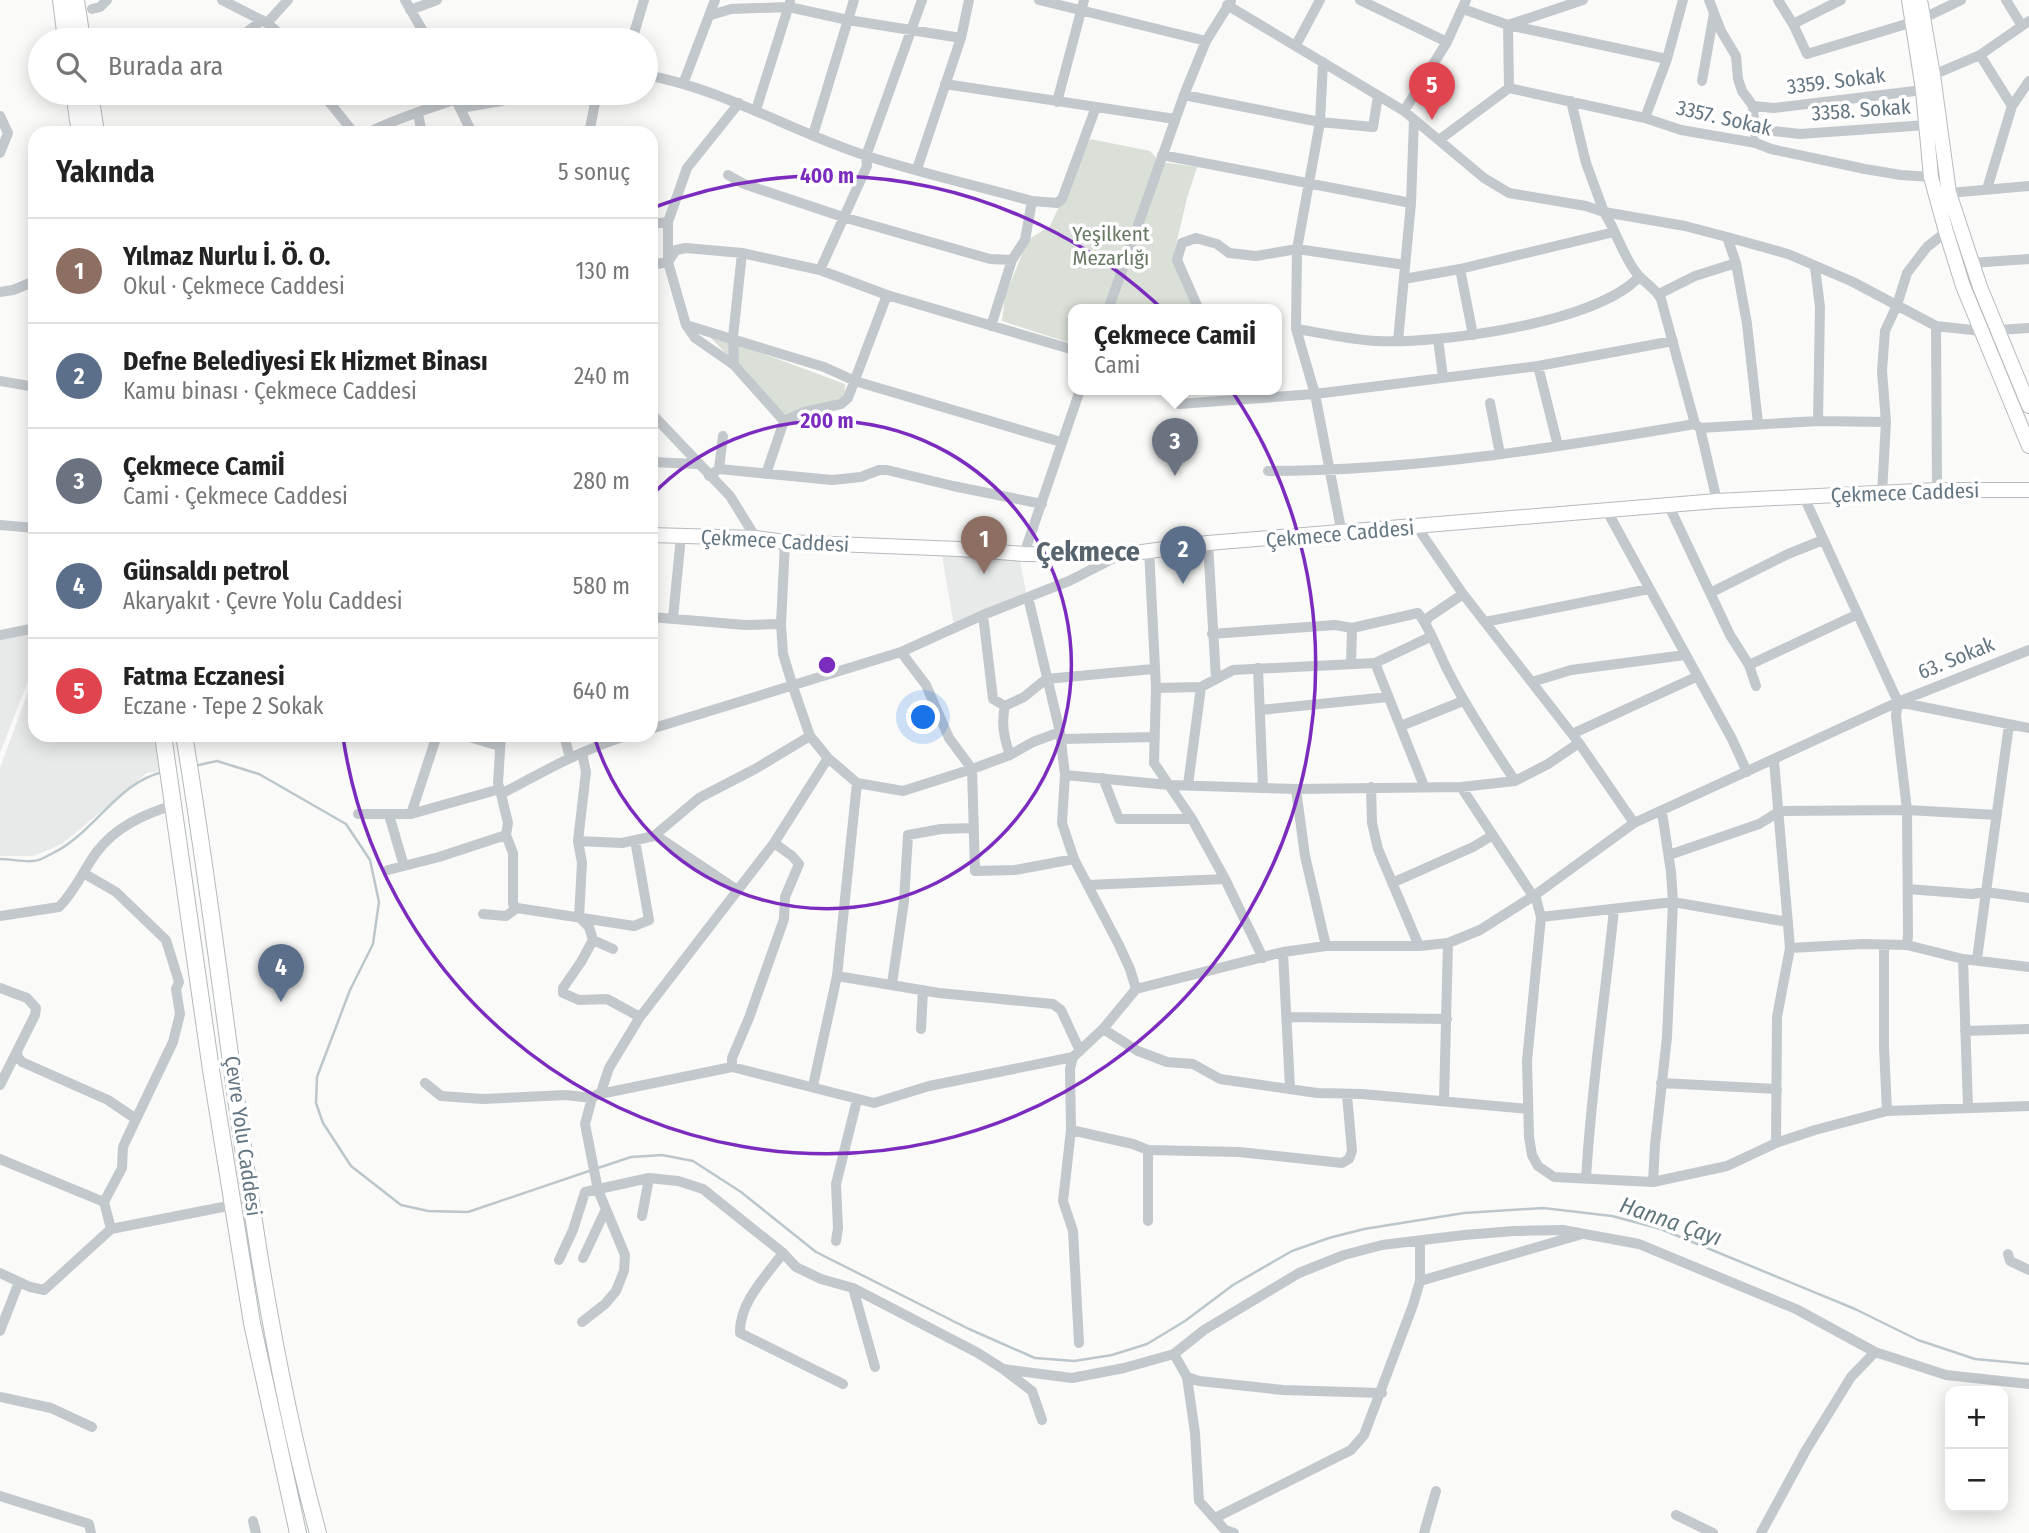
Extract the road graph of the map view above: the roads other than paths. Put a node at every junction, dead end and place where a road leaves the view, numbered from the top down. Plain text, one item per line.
1 (61, 0) edge
2 (76, 0) edge
3 (107, 0) edge
4 (222, 0) edge
5 (288, 0) edge
6 (437, 0) edge
7 (644, 0) edge
8 (715, 0) edge
9 (854, 0) edge
10 (922, 0) edge
11 (969, 0) edge
12 (1039, 0) edge
13 (1320, 0) edge
14 (1360, 0) edge
15 (1583, 0) edge
16 (1683, 0) edge
17 (1709, 0) edge
18 (1778, 0) edge
19 (1841, 0) edge
20 (1909, 0) edge
21 (1920, 0) edge
22 (1961, 0) edge
23 (2006, 0) edge
24 (1229, 2) edge
25 (790, 3) edge
26 (407, 5) edge
27 (1082, 5) edge
28 (1464, 5) edge
29 (92, 9) dead end
30 (1714, 13) junction
31 (711, 15) junction
32 (848, 20) junction
33 (1918, 21) junction
34 (265, 22) junction
35 (1793, 24) junction
36 (2025, 24) edge
37 (1508, 25) junction
38 (64, 28) edge
39 (80, 28) edge
40 (256, 28) edge
41 (272, 28) edge
42 (421, 28) edge
43 (636, 28) edge
44 (912, 31) junction
45 (961, 38) junction
46 (1206, 41) junction
47 (1447, 42) junction
48 (1296, 45) junction
49 (1980, 55) junction
50 (1667, 59) junction
51 (1323, 62) junction
52 (1933, 75) junction
53 (658, 78) edge
54 (1702, 81) dead end
55 (2029, 81) edge
56 (945, 84) junction
57 (683, 85) junction
58 (1508, 88) junction
59 (1923, 90) junction
60 (1184, 95) junction
61 (1378, 96) junction
62 (1571, 101) junction
63 (1057, 102) junction
64 (738, 103) junction
65 (76, 105) edge
66 (92, 105) edge
67 (332, 105) edge
68 (442, 105) edge
69 (458, 105) edge
70 (595, 105) edge
71 (1753, 106) junction
72 (2012, 106) junction
73 (1096, 107) junction
74 (756, 110) junction
75 (1404, 111) junction
76 (418, 114) junction
77 (0, 116) edge
78 (1645, 118) junction
79 (1175, 119) junction
80 (1414, 120) junction
81 (1320, 122) junction
82 (1927, 125) junction
83 (79, 126) edge
84 (95, 126) edge
85 (349, 126) edge
86 (382, 126) edge
87 (421, 126) edge
88 (469, 126) edge
89 (590, 126) edge
90 (1755, 128) junction
91 (813, 135) junction
92 (1439, 140) junction
93 (1756, 142) junction
94 (0, 153) edge
95 (1162, 155) junction
96 (866, 156) junction
97 (917, 169) junction
98 (728, 175) dead end
99 (1310, 184) junction
100 (1942, 184) junction
101 (2029, 186) edge
102 (1987, 188) junction
103 (1032, 201) junction
104 (1412, 203) junction
105 (1604, 212) junction
106 (843, 217) junction
107 (668, 222) junction
108 (658, 224) edge
109 (1614, 232) junction
110 (1946, 232) junction
111 (1727, 237) junction
112 (1297, 249) junction
113 (743, 253) junction
114 (2029, 259) edge
115 (1012, 260) junction
116 (668, 262) junction
117 (1736, 263) junction
118 (1971, 263) junction
119 (658, 264) edge
120 (1405, 265) junction
121 (1815, 267) junction
122 (1460, 269) junction
123 (820, 270) junction
124 (1639, 277) junction
125 (1404, 279) junction
126 (28, 284) edge
127 (0, 292) edge
128 (1659, 294) junction
129 (887, 295) junction
130 (1110, 304) edge
131 (1196, 304) edge
132 (1897, 305) junction
133 (686, 325) junction
134 (991, 326) junction
135 (1937, 326) junction
136 (2029, 328) edge
137 (1297, 329) junction
138 (1998, 330) junction
139 (1981, 331) junction
140 (1473, 335) junction
141 (733, 337) junction
142 (1438, 339) junction
143 (1398, 341) junction
144 (1673, 341) junction
145 (1068, 349) edge
146 (734, 365) junction
147 (1538, 366) junction
148 (1443, 377) junction
149 (855, 381) junction
150 (0, 382) edge
151 (28, 386) edge
152 (1282, 394) edge
153 (1315, 394) junction
154 (1078, 395) edge
155 (1235, 395) edge
156 (2028, 400) edge
157 (1490, 403) dead end
158 (1179, 404) dead end
159 (658, 421) edge
160 (784, 421) junction
161 (1818, 421) junction
162 (1886, 422) junction
163 (1758, 423) junction
164 (1698, 426) junction
165 (723, 436) dead end
166 (1061, 442) junction
167 (1558, 446) junction
168 (2029, 446) edge
169 (1500, 454) junction
170 (658, 462) edge
171 (697, 464) junction
172 (1328, 470) junction
173 (1268, 471) dead end
174 (714, 473) junction
175 (766, 474) junction
176 (1937, 490) junction
177 (1996, 490) junction
178 (2029, 490) edge
179 (1882, 493) junction
180 (1804, 497) junction
181 (2029, 497) edge
182 (1717, 501) junction
183 (1042, 503) junction
184 (1669, 506) junction
185 (1607, 512) junction
186 (0, 525) edge
187 (28, 527) edge
188 (1417, 527) junction
189 (1342, 534) junction
190 (658, 535) edge
191 (681, 536) junction
192 (756, 538) junction
193 (1823, 540) junction
194 (785, 542) junction
195 (1208, 543) junction
196 (1149, 549) junction
197 (1024, 554) junction
198 (1120, 555) junction
199 (1649, 589) junction
200 (1710, 593) junction
201 (1463, 594) junction
202 (1028, 597) junction
203 (1858, 614) junction
204 (983, 615) junction
205 (658, 617) edge
206 (673, 618) junction
207 (1426, 622) junction
208 (1485, 622) junction
209 (781, 624) junction
210 (1352, 628) junction
211 (28, 629) edge
212 (1212, 634) junction
213 (0, 635) edge
214 (1430, 637) junction
215 (2029, 650) edge
216 (901, 652) junction
217 (1685, 655) junction
218 (1375, 663) junction
219 (1351, 664) junction
220 (1749, 665) junction
221 (1258, 668) junction
222 (1153, 669) junction
223 (1696, 677) junction
224 (1046, 679) junction
225 (1216, 679) junction
226 (1532, 682) junction
227 (1756, 686) dead end
228 (793, 687) junction
229 (1201, 687) junction
230 (1156, 688) junction
231 (1388, 697) junction
232 (1464, 701) junction
233 (1898, 702) junction
234 (1005, 706) junction
235 (1261, 710) junction
236 (2009, 725) junction
237 (1401, 726) junction
238 (658, 727) edge
239 (2029, 728) edge
240 (810, 736) junction
241 (1061, 736) junction
242 (1155, 737) junction
243 (1576, 738) junction
244 (164, 742) edge
245 (185, 742) edge
246 (435, 742) edge
247 (500, 742) edge
248 (566, 742) edge
249 (610, 742) edge
250 (582, 752) junction
251 (1010, 755) junction
252 (569, 758) junction
253 (828, 758) junction
254 (1774, 761) junction
255 (971, 769) junction
256 (1748, 772) junction
257 (1065, 775) junction
258 (1104, 778) junction
259 (1515, 781) junction
260 (857, 783) junction
261 (1169, 785) junction
262 (1188, 785) junction
263 (1424, 786) junction
264 (1461, 786) junction
265 (1371, 787) junction
266 (1263, 788) junction
267 (1297, 789) junction
268 (500, 792) junction
269 (173, 798) junction
270 (1907, 810) junction
271 (1780, 811) junction
272 (1662, 812) junction
273 (358, 814) dead end
274 (411, 814) junction
275 (389, 815) junction
276 (1997, 815) junction
277 (1192, 819) junction
278 (1634, 824) junction
279 (974, 828) junction
280 (506, 835) junction
281 (655, 835) junction
282 (1493, 835) junction
283 (635, 840) junction
284 (578, 841) junction
285 (774, 843) junction
286 (1669, 855) junction
287 (1074, 859) junction
288 (404, 866) junction
289 (388, 870) dead end
290 (85, 874) junction
291 (1226, 879) junction
292 (1392, 883) junction
293 (1088, 885) junction
294 (1908, 889) junction
295 (737, 890) junction
296 (1986, 892) junction
297 (1534, 896) junction
298 (2029, 898) edge
299 (1673, 902) junction
300 (516, 908) junction
301 (1614, 909) junction
302 (483, 914) dead end
303 (0, 916) edge
304 (579, 917) junction
305 (1541, 917) junction
306 (1788, 922) junction
307 (593, 940) junction
308 (1448, 943) junction
309 (1907, 945) junction
310 (1326, 946) junction
311 (1419, 946) junction
312 (1884, 946) junction
313 (1790, 948) junction
314 (613, 949) dead end
315 (1283, 952) junction
316 (1263, 958) junction
317 (1963, 959) junction
318 (1977, 959) junction
319 (2029, 967) edge
320 (837, 976) junction
321 (892, 984) junction
322 (0, 988) edge
323 (1136, 989) junction
324 (923, 990) junction
325 (640, 1017) junction
326 (1287, 1017) junction
327 (1447, 1019) junction
328 (921, 1029) dead end
329 (1102, 1029) junction
330 (2029, 1029) edge
331 (1965, 1031) junction
332 (18, 1051) junction
333 (1076, 1054) junction
334 (732, 1067) junction
335 (425, 1083) dead end
336 (1661, 1083) junction
337 (0, 1085) edge
338 (813, 1086) junction
339 (1290, 1088) junction
340 (1777, 1089) junction
341 (597, 1095) junction
342 (1347, 1096) junction
343 (857, 1100) junction
344 (1444, 1101) junction
345 (2029, 1106) edge
346 (1968, 1107) junction
347 (1528, 1109) junction
348 (1887, 1111) junction
349 (136, 1119) junction
350 (1071, 1130) junction
351 (1776, 1143) junction
352 (1148, 1150) junction
353 (0, 1159) edge
354 (649, 1178) junction
355 (1586, 1179) junction
356 (1653, 1182) junction
357 (598, 1191) junction
358 (104, 1202) junction
359 (233, 1205) junction
360 (606, 1209) junction
361 (642, 1216) dead end
362 (1148, 1222) dead end
363 (111, 1228) junction
364 (1579, 1235) junction
365 (836, 1241) dead end
366 (1420, 1241) junction
367 (783, 1253) junction
368 (2008, 1254) dead end
369 (583, 1258) dead end
370 (559, 1260) dead end
371 (2029, 1270) edge
372 (0, 1273) edge
373 (1420, 1281) junction
374 (19, 1282) junction
375 (853, 1288) junction
376 (582, 1322) dead end
377 (0, 1331) edge
378 (1079, 1343) dead end
379 (1875, 1352) junction
380 (1174, 1354) junction
381 (875, 1367) dead end
382 (1003, 1369) junction
383 (1187, 1377) junction
384 (843, 1384) dead end
385 (2029, 1384) edge
386 (1382, 1392) junction
387 (0, 1397) edge
388 (1042, 1420) dead end
389 (92, 1427) dead end
390 (1436, 1491) dead end
391 (0, 1496) edge
392 (1676, 1515) dead end
393 (1215, 1518) junction
394 (253, 1521) dead end
395 (91, 1533) edge
396 (256, 1533) edge
397 (297, 1533) edge
398 (320, 1533) edge
399 (1234, 1533) edge
400 (1424, 1533) edge
401 (1713, 1533) edge
402 (1761, 1533) edge

1 - 38 highway
2 - 39 highway
3 - 29 street
4 - 34 street
5 - 34 street
6 - 26 street
7 - 43 street
8 - 31 street
9 - 32 street
10 - 44 street
11 - 45 street
12 - 27 street
13 - 48 street
14 - 47 street
15 - 37 street
16 - 50 street
17 - 30 street
18 - 35 street
19 - 35 street
20 - 33 main road
21 - 33 main road
22 - 33 street
23 - 36 street
24 - 46 street
24 - 48 street
25 - 31 street
25 - 32 street
25 - 74 street
26 - 42 street
27 - 46 street
27 - 63 street
28 - 37 street
28 - 47 street
30 - 54 street
30 - 71 street
31 - 57 street
32 - 44 street
32 - 91 street
33 - 35 street
33 - 52 main road
33 - 59 main road
34 - 40 street
34 - 41 street
36 - 49 street
37 - 50 street
37 - 58 street
44 - 45 street
44 - 96 street
45 - 56 street
46 - 60 street
47 - 75 street
48 - 51 street
49 - 52 street
49 - 72 street
50 - 78 street
51 - 61 street
51 - 81 street
52 - 100 main road
53 - 57 street
55 - 72 street
56 - 63 street
56 - 97 street
57 - 64 street
58 - 62 street, 3357. Sokak
58 - 92 street
59 - 71 street, 3359. Sokak
59 - 82 main road
60 - 79 street
60 - 81 street
61 - 75 street
61 - 81 street
62 - 78 street, 3357. Sokak
62 - 105 street
63 - 73 street
64 - 74 street
64 - 107 street
65 - 83 highway
66 - 84 highway
67 - 85 street
68 - 76 street
69 - 88 street
70 - 89 street
71 - 90 street
72 - 102 street
73 - 79 street
73 - 103 street
74 - 91 street
75 - 80 street
76 - 86 street
76 - 87 street
77 - 94 street
78 - 93 street, 3357. Sokak
79 - 95 street
80 - 92 street
80 - 104 street
81 - 99 street
82 - 90 street, 3358. Sokak
82 - 100 main road
90 - 93 street
91 - 96 street
92 - 105 street
93 - 100 street, 3357. Sokak
95 - 99 street
95 - 130 street
96 - 97 street
96 - 106 street
97 - 103 street
98 - 106 street
99 - 104 street
99 - 112 street
100 - 102 street, 3357. Sokak
100 - 110 main road
100 - 118 main road
101 - 102 street, 3357. Sokak
103 - 115 street
104 - 120 street
105 - 109 street
105 - 111 street
106 - 115 street
106 - 123 street
107 - 108 street
107 - 116 street
109 - 122 street
109 - 124 street
110 - 132 street
110 - 139 main road
111 - 117 street
111 - 121 street
112 - 120 street
112 - 131 street
112 - 137 street
113 - 116 street
113 - 123 street
113 - 141 street
114 - 118 street
115 - 134 street
116 - 119 street
116 - 133 street
117 - 128 street
117 - 163 street
118 - 138 main road
120 - 125 street
121 - 132 street
121 - 161 street
122 - 125 street
122 - 140 street
123 - 129 street
124 - 128 street
124 - 140 street
125 - 143 street
126 - 127 street
128 - 144 street
129 - 134 street
129 - 149 street
132 - 135 street
132 - 162 street
133 - 141 street
133 - 146 street
134 - 145 street
135 - 139 street
135 - 176 street
136 - 138 street
137 - 143 street
137 - 153 street
138 - 139 main road
138 - 156 main road
139 - 168 main road
140 - 142 street
141 - 146 street
141 - 149 street
142 - 143 street
142 - 148 street
144 - 147 street
144 - 164 street
146 - 160 street
147 - 148 street
147 - 167 street
148 - 153 street
149 - 160 street
149 - 166 street
150 - 151 street
152 - 153 street
153 - 172 street
154 - 166 street
155 - 158 street
157 - 169 street
159 - 171 street
160 - 175 street
161 - 162 street
161 - 163 street
162 - 179 street
163 - 164 street
164 - 167 street
164 - 182 street
165 - 174 street
166 - 183 street
167 - 169 street
169 - 172 street
170 - 171 street
171 - 174 street
172 - 173 street
172 - 189 street
174 - 175 street
174 - 192 street
175 - 183 street
176 - 177 main road, Çekmece Caddesi
176 - 179 main road, Çekmece Caddesi
177 - 178 main road, Çekmece Caddesi
177 - 181 main road
179 - 180 main road, Çekmece Caddesi
180 - 182 main road, Çekmece Caddesi
180 - 193 street
182 - 184 main road, Çekmece Caddesi
183 - 197 street
184 - 185 main road, Çekmece Caddesi
184 - 200 street
185 - 188 main road, Çekmece Caddesi
185 - 199 street
186 - 187 street
188 - 189 main road, Çekmece Caddesi
188 - 201 street
189 - 195 main road, Çekmece Caddesi
190 - 191 main road, Çekmece Caddesi
191 - 192 main road, Çekmece Caddesi
191 - 206 street
192 - 194 main road, Çekmece Caddesi
193 - 200 street
193 - 203 street
194 - 197 main road, Çekmece Caddesi
194 - 209 street
195 - 196 main road, Çekmece Caddesi
195 - 212 street
196 - 198 main road, Çekmece Caddesi
196 - 222 street
197 - 198 main road, Çekmece Caddesi
198 - 202 street
199 - 208 street
199 - 217 street
200 - 220 street
201 - 207 street
201 - 208 street
202 - 204 street
202 - 224 street
203 - 220 street
203 - 233 street
204 - 216 street
204 - 234 street
205 - 206 street
206 - 209 street
207 - 210 street
207 - 214 street
208 - 226 street
209 - 228 street
210 - 212 street
210 - 219 street
211 - 213 street
212 - 225 street
214 - 218 street
214 - 232 street
215 - 233 street, 63. Sokak
216 - 228 street
216 - 255 street
217 - 223 street
217 - 226 street
218 - 219 street
218 - 231 street
219 - 221 street
220 - 227 street
221 - 225 street
221 - 235 street
222 - 224 street
222 - 230 street
223 - 243 street
223 - 256 street
224 - 234 street
224 - 241 street
225 - 229 street
226 - 243 street
228 - 238 street
228 - 240 street
229 - 230 street
229 - 262 street
230 - 242 street
231 - 235 street
231 - 237 street
232 - 237 street
232 - 259 street
233 - 236 street
233 - 254 street, 63. Sokak
233 - 270 street
234 - 251 street
235 - 266 street
236 - 239 street
236 - 276 street
237 - 263 street
240 - 253 street
240 - 281 street
241 - 242 street
241 - 251 street
241 - 257 street
242 - 261 street
243 - 259 street
243 - 278 street
244 - 269 highway, Çevre Yolu Caddesi
245 - 398 highway, Çevre Yolu Caddesi
246 - 274 street
247 - 268 street
248 - 252 street
249 - 250 street
250 - 252 street
250 - 284 street
251 - 255 street
252 - 268 street
253 - 260 street
253 - 285 street
254 - 256 street, 63. Sokak
254 - 271 street
255 - 260 street
255 - 279 street
256 - 272 street, 63. Sokak
257 - 258 street
257 - 287 street
258 - 261 street
258 - 277 street
259 - 264 street
260 - 320 street
261 - 262 street
261 - 277 street
262 - 266 street
263 - 264 street
263 - 265 street
264 - 282 street
265 - 267 street
265 - 292 street
266 - 267 street
267 - 310 street
268 - 274 street
268 - 280 street
269 - 290 street
269 - 359 highway, Çevre Yolu Caddesi
270 - 271 street
270 - 276 street
270 - 294 street
271 - 286 street
271 - 306 street
272 - 278 street, 63. Sokak
272 - 286 street
273 - 275 street
274 - 275 street
275 - 288 street
276 - 296 street
277 - 291 street
278 - 297 street, 63. Sokak
279 - 287 street
279 - 321 street
280 - 288 street
280 - 300 street
281 - 283 street
281 - 295 street
282 - 292 street
282 - 297 street
283 - 284 street
283 - 304 street
284 - 304 street
285 - 295 street
285 - 334 street
286 - 299 street
287 - 293 street
288 - 289 street
290 - 303 street
290 - 349 street
291 - 293 street
291 - 316 street
292 - 311 street
293 - 323 street
294 - 296 street
294 - 309 street
295 - 325 street
296 - 298 street
296 - 318 street
297 - 305 street
297 - 308 street, 63. Sokak
299 - 301 street
299 - 306 street
299 - 336 street
300 - 302 street
300 - 304 street
301 - 305 street
301 - 355 street
304 - 307 street
305 - 347 street
306 - 313 street
307 - 314 street
307 - 325 street
308 - 311 street, 63. Sokak
308 - 327 street
309 - 312 street
309 - 317 street
310 - 311 street, 63. Sokak
310 - 315 street, 63. Sokak
312 - 313 street
312 - 348 street
313 - 340 street
315 - 316 street, 63. Sokak
315 - 326 street
316 - 323 street, 63. Sokak
317 - 318 street
317 - 331 street
318 - 319 street
320 - 321 street
320 - 338 street
321 - 324 street
322 - 332 street
323 - 329 street
324 - 328 street
324 - 333 street
325 - 341 street
326 - 327 street
326 - 339 street
327 - 344 street
329 - 333 street
329 - 339 street
330 - 331 street
331 - 346 street
332 - 337 street
332 - 349 street
333 - 343 street
333 - 350 street
334 - 338 street
334 - 341 street
335 - 341 street
336 - 340 street
336 - 356 street
338 - 343 street
339 - 342 street
340 - 351 street
341 - 357 street
342 - 344 street
342 - 352 street
343 - 365 street
344 - 347 street
345 - 346 street
346 - 348 street
347 - 355 street
348 - 351 street
349 - 358 street
350 - 352 street
350 - 378 street
351 - 356 street
352 - 362 street
353 - 358 street
354 - 357 street
354 - 361 street
354 - 367 street
355 - 356 street
357 - 360 street
357 - 370 street
358 - 363 street
359 - 363 street
359 - 397 highway, Çevre Yolu Caddesi
360 - 369 street
360 - 376 street
363 - 374 street
364 - 366 street
364 - 373 street
364 - 379 street
366 - 373 street
366 - 380 street
367 - 375 street
367 - 384 street
368 - 371 street
372 - 374 street
373 - 386 street
374 - 377 street
375 - 381 street
375 - 382 street
379 - 385 street
379 - 402 street
380 - 382 street
380 - 383 street
382 - 388 street
383 - 386 street
383 - 393 street
386 - 393 street
387 - 389 street
390 - 400 street
391 - 395 street
392 - 401 street
393 - 399 street
394 - 396 street

